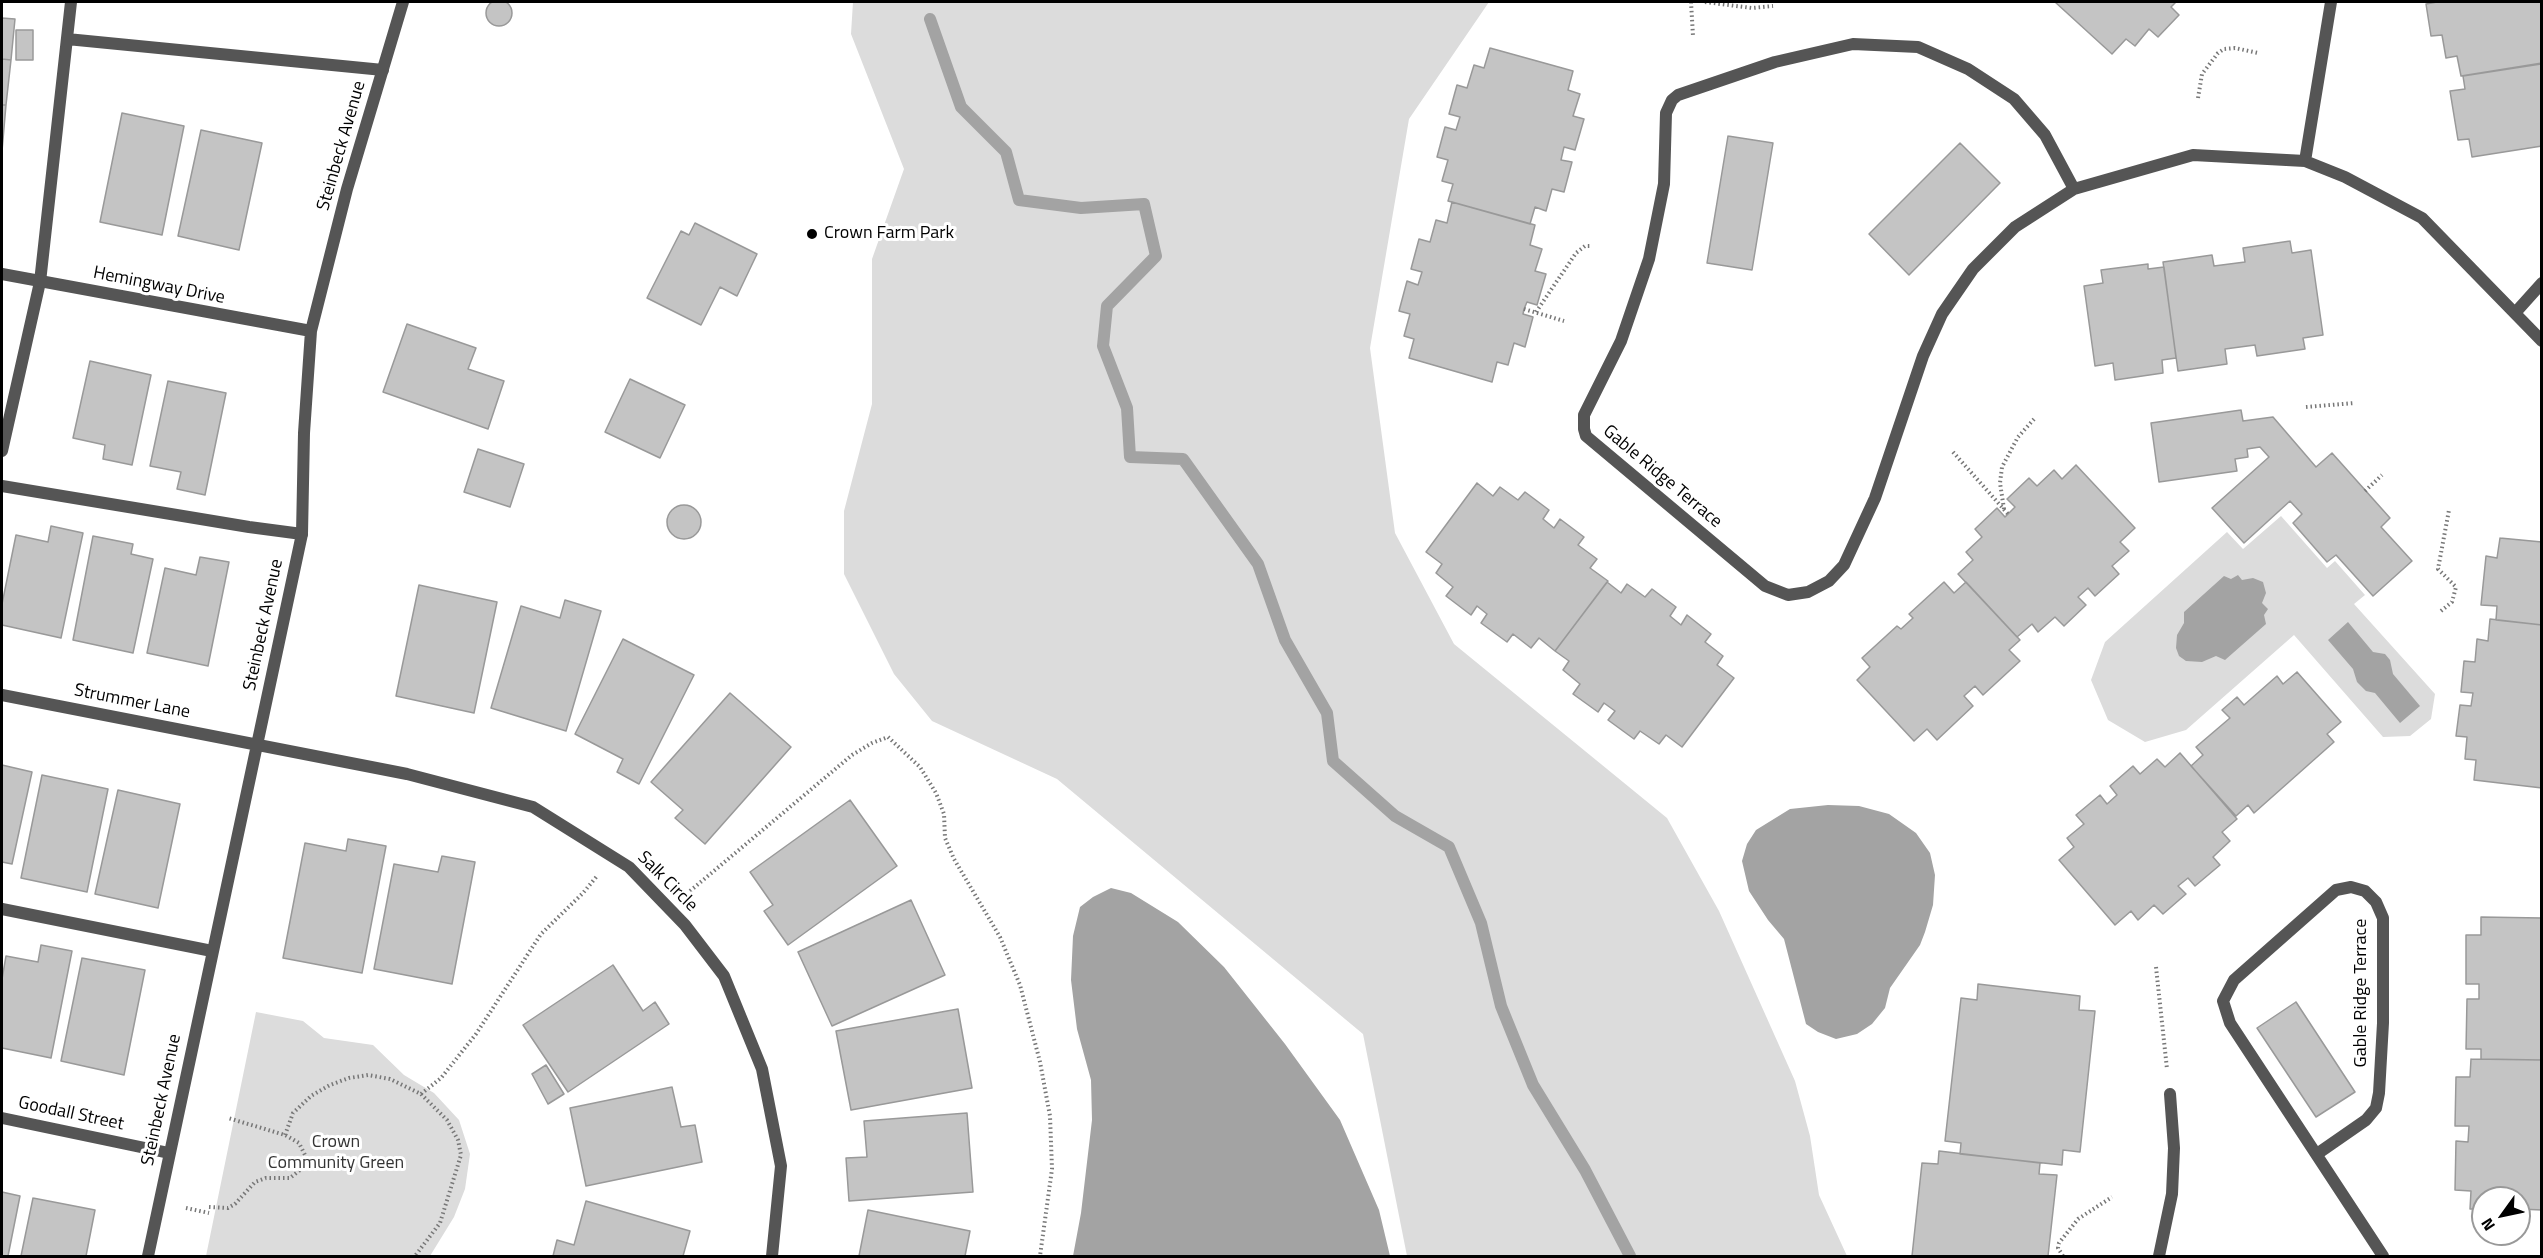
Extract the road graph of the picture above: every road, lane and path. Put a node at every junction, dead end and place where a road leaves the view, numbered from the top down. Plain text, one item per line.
1 (71, 2) edge
2 (403, 2) edge
3 (1691, 2) edge
4 (1705, 2) edge
5 (2331, 2) edge
6 (1773, 6) dead end
7 (1693, 36) dead end
8 (67, 39) junction
9 (2258, 53) dead end
10 (383, 70) junction
11 (2198, 98) dead end
12 (2305, 161) junction
13 (2074, 189) junction
14 (1591, 246) dead end
15 (2, 274) edge
16 (40, 282) junction
17 (2541, 283) edge
18 (1524, 309) dead end
19 (1536, 312) junction
20 (2515, 313) junction
21 (1564, 321) dead end
22 (311, 332) junction
23 (2541, 341) edge
24 (2354, 404) dead end
25 (2306, 407) dead end
26 (2035, 418) dead end
27 (2, 450) edge
28 (1953, 452) dead end
29 (2382, 475) dead end
30 (2, 486) edge
31 (2365, 491) dead end
32 (2004, 509) junction
33 (2449, 510) dead end
34 (2008, 514) dead end
35 (302, 534) junction
36 (2441, 611) dead end
37 (2, 695) edge
38 (256, 745) junction
39 (613, 856) junction
40 (669, 908) junction
41 (2, 909) edge
42 (212, 951) junction
43 (2156, 967) dead end
44 (421, 1094) junction
45 (2170, 1094) joint
46 (2, 1118) edge
47 (228, 1118) dead end
48 (285, 1135) junction
49 (169, 1153) junction
50 (2317, 1154) junction
51 (2112, 1197) dead end
52 (210, 1207) dead end
53 (184, 1208) dead end
54 (209, 1214) dead end
55 (148, 1257) edge
56 (415, 1257) edge
57 (772, 1257) edge
58 (1040, 1257) edge
59 (2063, 1257) edge
60 (2159, 1257) edge
61 (2383, 1257) edge

1 - 8 street
2 - 10 street, Steinbeck Avenue
3 - 7 path
4 - 6 path
5 - 12 street
8 - 10 street
8 - 16 street
9 - 11 path
10 - 22 street, Steinbeck Avenue
12 - 13 street, Gable Ridge Terrace
12 - 20 street, Gable Ridge Terrace
13 - 13 street, Gable Ridge Terrace
14 - 19 path
15 - 16 street, Hemingway Drive
16 - 22 street, Hemingway Drive
16 - 27 street
17 - 20 street
18 - 19 path
19 - 21 path
20 - 23 street, Gable Ridge Terrace
22 - 35 street, Steinbeck Avenue
24 - 25 path
26 - 32 path
28 - 32 path
29 - 31 path
30 - 35 street
32 - 34 path
33 - 36 path
35 - 38 street, Steinbeck Avenue
37 - 38 street, Strummer Lane
38 - 39 street, Salk Circle
38 - 42 street, Steinbeck Avenue
39 - 40 street, Salk Circle
39 - 44 path
40 - 57 street, Salk Circle
40 - 58 path
41 - 42 street
42 - 49 street, Steinbeck Avenue
43 - 45 path
44 - 48 path
44 - 56 path
45 - 60 street
46 - 49 street, Goodall Street
47 - 48 path
48 - 52 path
49 - 55 street, Steinbeck Avenue
50 - 50 street, Gable Ridge Terrace
50 - 61 street, Gable Ridge Terrace
51 - 59 path
53 - 54 path

